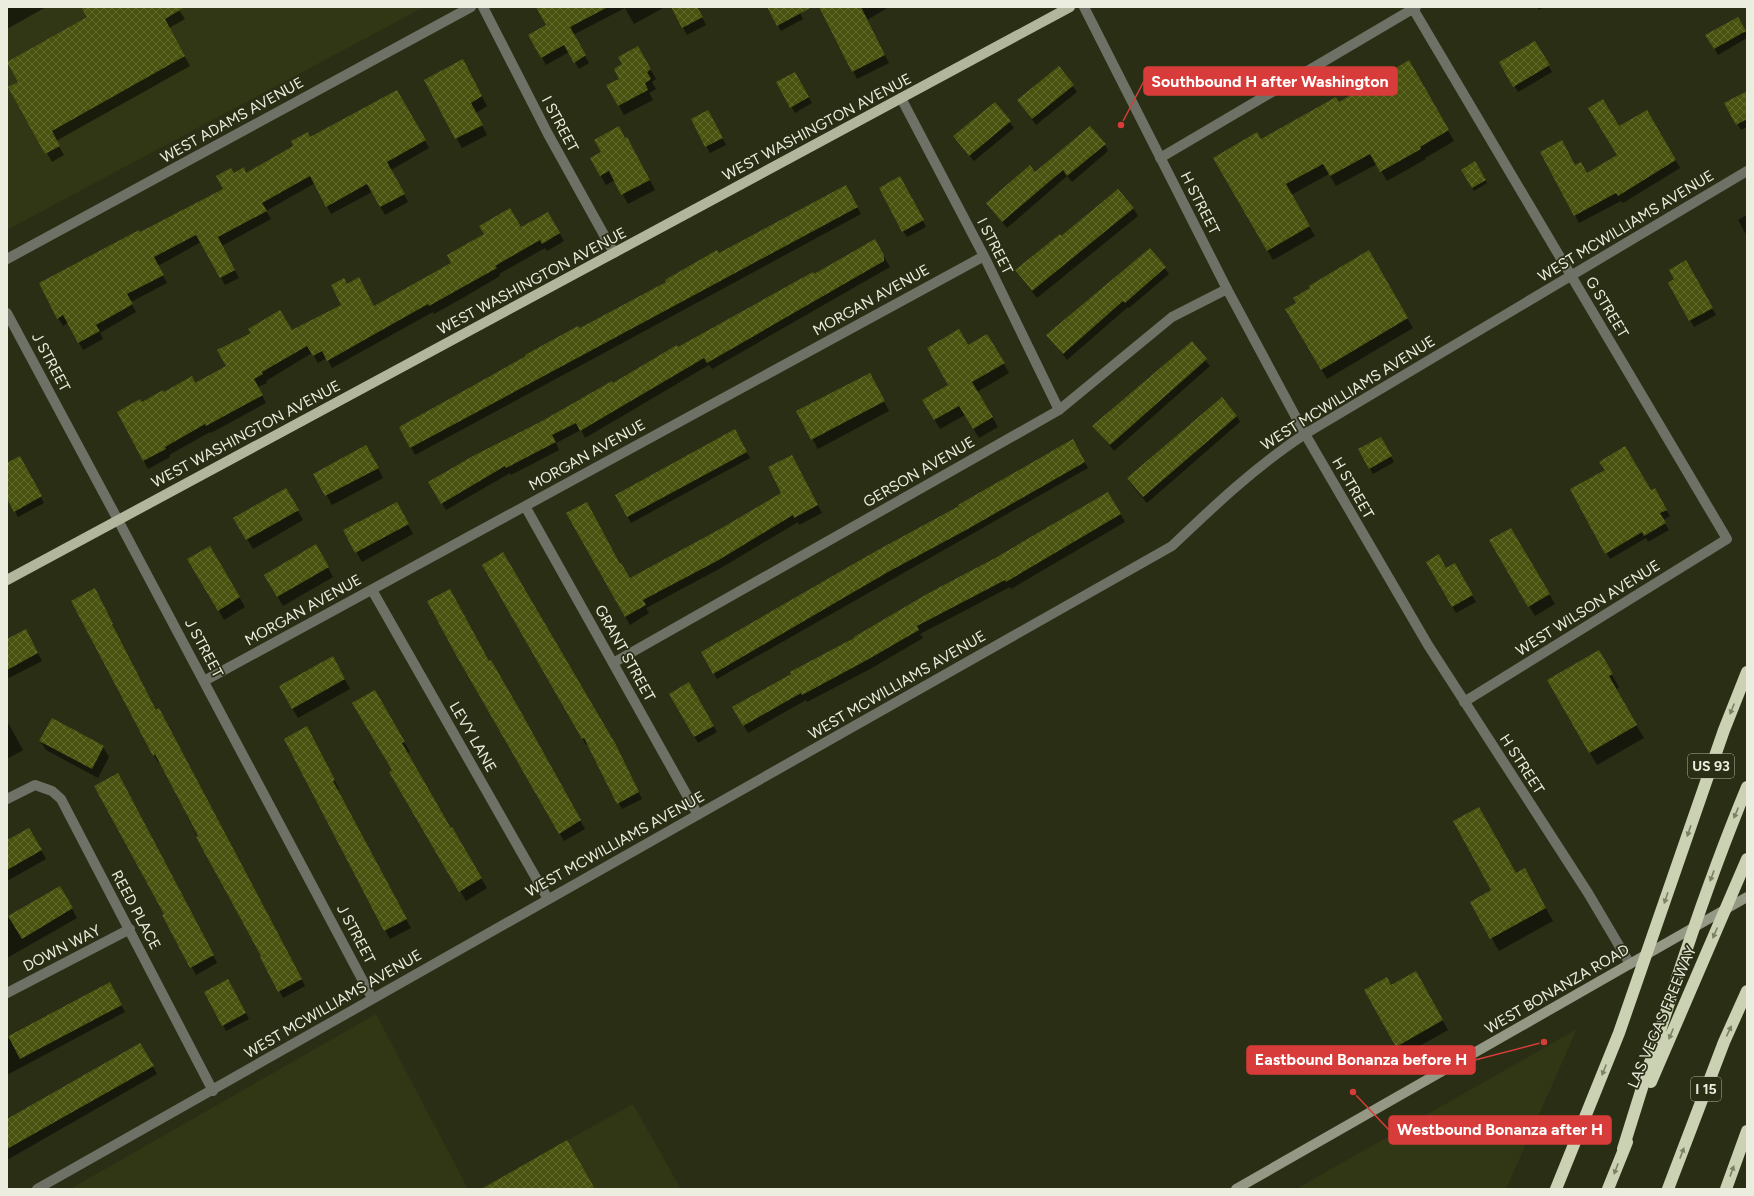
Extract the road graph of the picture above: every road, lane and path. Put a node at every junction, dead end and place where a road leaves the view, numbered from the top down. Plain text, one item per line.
1 (471, 7) edge
2 (483, 7) edge
3 (1070, 7) edge
4 (1084, 7) edge
5 (1414, 8) edge
6 (901, 98) junction
7 (1160, 158) junction
8 (1747, 171) edge
9 (614, 254) junction
10 (984, 256) junction
11 (7, 259) edge
12 (1571, 276) junction
13 (1227, 289) junction
14 (7, 312) edge
15 (1059, 410) junction
16 (1305, 434) junction
17 (525, 506) junction
18 (118, 520) junction
19 (1727, 539) joint
20 (7, 580) edge
21 (372, 590) junction
22 (613, 663) junction
23 (1747, 672) edge
24 (204, 681) junction
25 (1464, 702) junction
26 (1747, 787) edge
27 (7, 799) edge
28 (698, 814) junction
29 (1747, 859) edge
30 (1747, 897) edge
31 (548, 899) junction
32 (130, 929) junction
33 (1630, 964) junction
34 (1747, 991) edge
35 (7, 993) edge
36 (372, 998) junction
37 (213, 1091) junction
38 (1747, 1131) edge
39 (1623, 1149) junction
40 (37, 1189) edge
41 (1236, 1189) edge
42 (1556, 1189) edge
43 (1608, 1189) edge
44 (1668, 1189) edge
45 (1726, 1189) edge

1 - 11 street, WEST ADAMS AVENUE
2 - 9 street, I STREET
3 - 6 main road, WEST WASHINGTON AVENUE
4 - 7 street, H STREET
5 - 7 street
5 - 12 street, G STREET
6 - 9 main road, WEST WASHINGTON AVENUE
6 - 10 street, I STREET
7 - 13 street, H STREET
8 - 12 street, WEST MCWILLIAMS AVENUE
9 - 18 main road, WEST WASHINGTON AVENUE
10 - 15 street, I STREET
10 - 17 street, MORGAN AVENUE
12 - 16 street, WEST MCWILLIAMS AVENUE
12 - 19 street, G STREET
13 - 15 street, GERSON AVENUE
13 - 16 street, H STREET
14 - 18 street, J STREET
15 - 22 street, GERSON AVENUE
16 - 25 street, H STREET
16 - 28 street, WEST MCWILLIAMS AVENUE
17 - 21 street, MORGAN AVENUE
17 - 22 street, GRANT STREET
18 - 20 main road, WEST WASHINGTON AVENUE
18 - 24 street, J STREET
19 - 25 street, WEST WILSON AVENUE
21 - 24 street, MORGAN AVENUE
21 - 31 street, LEVY LANE
22 - 28 street, GRANT STREET
23 -> 42 highway, US 93
24 - 36 street, J STREET
25 - 33 street, H STREET
26 -> 39 highway
27 - 32 street, REED PLACE
28 - 31 street, WEST MCWILLIAMS AVENUE
29 -> 39 highway, LAS VEGAS FREEWAY
30 - 33 main road, WEST BONANZA ROAD
31 - 36 street, WEST MCWILLIAMS AVENUE
32 - 35 street, DOWN WAY
32 - 37 street, REED PLACE
33 - 41 main road, WEST BONANZA ROAD
44 -> 34 highway, I 15
36 - 37 street, WEST MCWILLIAMS AVENUE
37 - 40 street, WEST MCWILLIAMS AVENUE
45 -> 38 highway
39 -> 43 highway, LAS VEGAS FREEWAY

